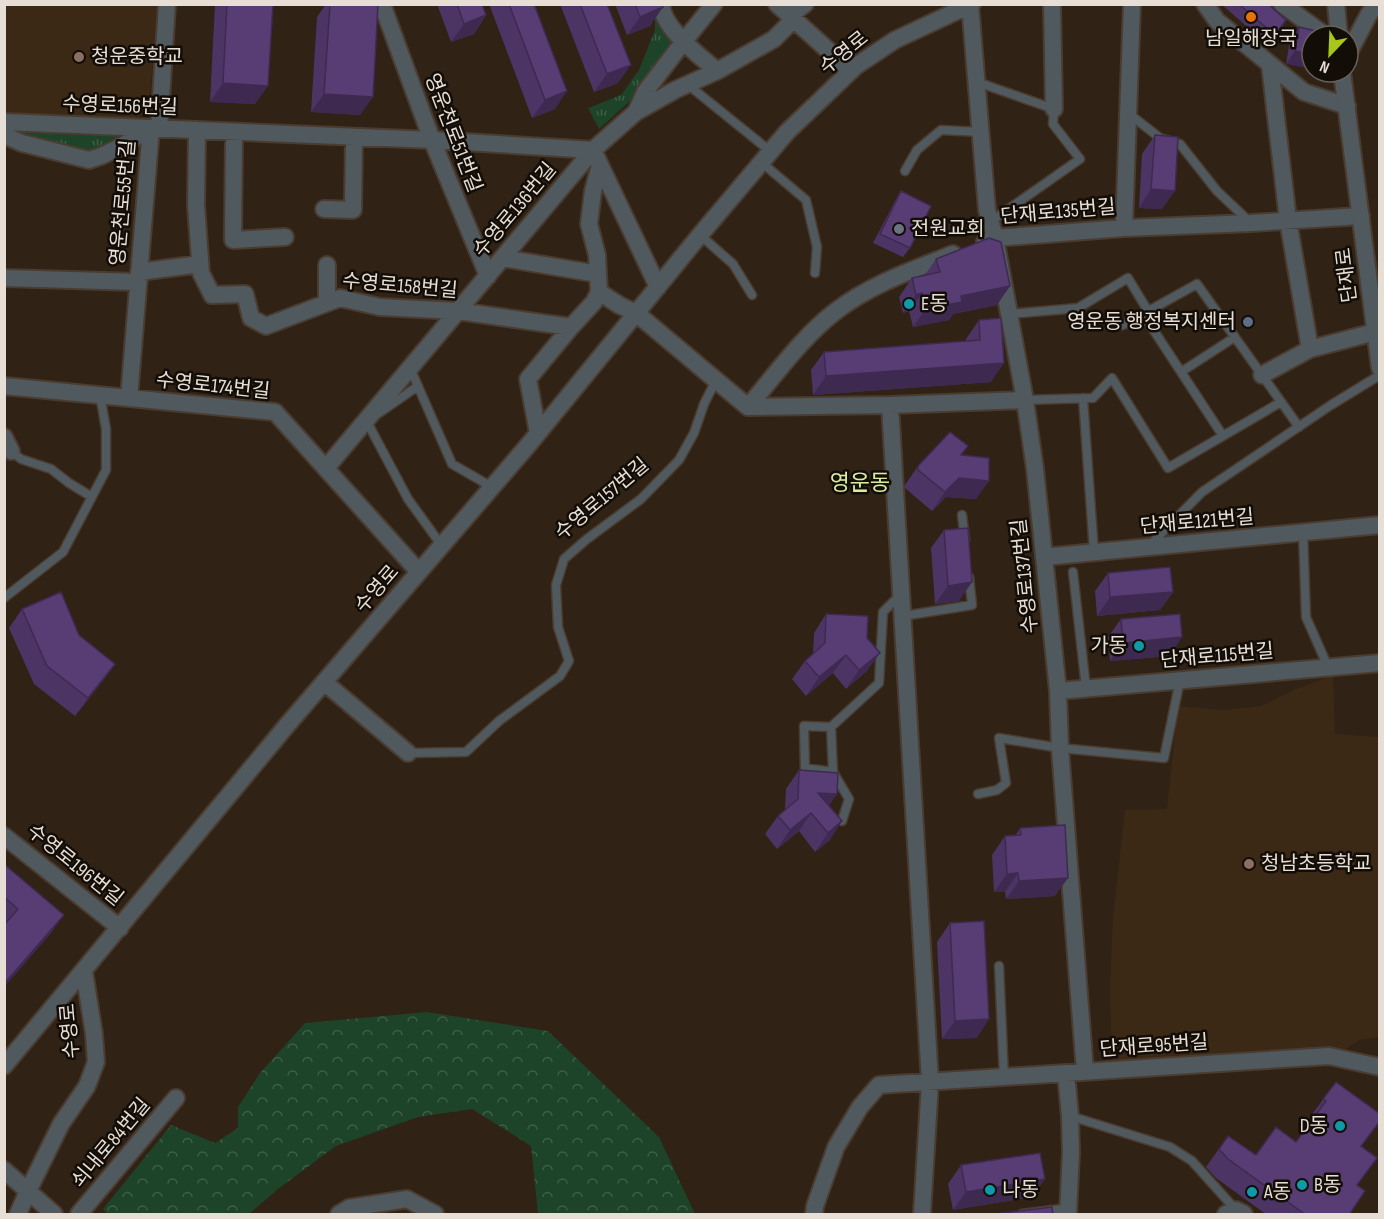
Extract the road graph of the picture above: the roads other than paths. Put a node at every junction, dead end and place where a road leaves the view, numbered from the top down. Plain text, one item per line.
1 (167, 4) edge
2 (382, 4) edge
3 (661, 4) edge
4 (714, 4) edge
5 (806, 4) edge
6 (1052, 4) edge
7 (1132, 4) edge
8 (1205, 4) edge
9 (1281, 4) edge
10 (1336, 4) edge
11 (1377, 4) edge
12 (971, 5) edge
13 (787, 13) edge
14 (1309, 24) edge
15 (1338, 24) edge
16 (1360, 31) edge
17 (684, 41) junction
18 (1270, 65) junction
19 (717, 70) junction
20 (851, 71) junction
21 (977, 82) junction
22 (687, 84) junction
23 (1344, 84) edge
24 (1347, 106) junction
25 (1054, 109) junction
26 (636, 112) junction
27 (1128, 113) junction
28 (4, 122) edge
29 (155, 128) junction
30 (197, 130) junction
31 (234, 132) junction
32 (981, 132) junction
33 (4, 135) edge
34 (354, 137) junction
35 (432, 140) junction
36 (593, 150) junction
37 (766, 156) junction
38 (600, 165) junction
39 (905, 171) dead end
40 (324, 209) dead end
41 (1361, 216) junction
42 (1288, 220) junction
43 (1251, 223) junction
44 (1124, 228) junction
45 (992, 230) junction
46 (700, 235) junction
47 (285, 237) dead end
48 (503, 258) junction
49 (200, 264) junction
50 (327, 265) dead end
51 (815, 273) dead end
52 (598, 274) junction
53 (488, 276) junction
54 (138, 277) junction
55 (4, 278) edge
56 (658, 287) junction
57 (599, 292) junction
58 (752, 295) dead end
59 (327, 302) junction
60 (458, 311) junction
61 (636, 313) junction
62 (1145, 313) junction
63 (1009, 314) junction
64 (1124, 325) dead end
65 (571, 327) junction
66 (1375, 332) junction
67 (1235, 337) junction
68 (1310, 349) junction
69 (410, 368) junction
70 (1380, 368) edge
71 (1181, 372) junction
72 (1262, 375) junction
73 (1380, 375) edge
74 (716, 380) junction
75 (4, 386) edge
76 (418, 386) junction
77 (100, 395) junction
78 (129, 398) junction
79 (1083, 398) junction
80 (1025, 400) junction
81 (1281, 402) junction
82 (890, 405) junction
83 (748, 407) junction
84 (368, 418) junction
85 (1299, 427) junction
86 (538, 433) junction
87 (1223, 436) junction
88 (8, 444) edge
89 (326, 468) junction
90 (492, 487) junction
91 (92, 497) junction
92 (962, 515) dead end
93 (1380, 525) edge
94 (1303, 532) junction
95 (442, 546) junction
96 (1147, 548) junction
97 (966, 549) edge
98 (1094, 552) junction
99 (1044, 557) junction
100 (968, 571) edge
101 (419, 572) junction
102 (1073, 572) dead end
103 (901, 593) junction
104 (4, 598) edge
105 (903, 616) junction
106 (1380, 663) edge
107 (1328, 667) junction
108 (1180, 680) junction
109 (324, 682) junction
110 (1086, 688) junction
111 (1059, 691) junction
112 (831, 728) junction
113 (1060, 748) junction
114 (408, 753) joint
115 (833, 772) junction
116 (978, 794) dead end
117 (842, 821) edge
118 (4, 836) edge
119 (120, 928) junction
120 (999, 966) dead end
121 (84, 971) junction
122 (4, 1066) edge
123 (1380, 1067) edge
124 (1085, 1072) junction
125 (1066, 1073) junction
126 (1004, 1077) junction
127 (930, 1082) junction
128 (176, 1098) dead end
129 (1070, 1116) junction
130 (4, 1170) edge
131 (28, 1191) junction
132 (1069, 1211) edge
133 (1235, 1213) edge
134 (18, 1215) edge
135 (54, 1215) edge
136 (79, 1215) edge
137 (339, 1215) edge
138 (435, 1215) edge
139 (814, 1215) edge
140 (922, 1215) edge
141 (1022, 1215) edge

1 - 29 street, 영운천로55번길
2 - 35 street, 영운천로51번길
3 - 17 street
4 - 17 street, 수영로136번길
5 - 13 street, 수영로136번길
6 - 25 street
7 - 27 street
8 - 18 street
9 - 14 street
10 - 15 street
11 - 16 street
12 - 20 street, 수영로
12 - 21 street, 수영로137번길
13 - 19 street, 수영로136번길
13 - 20 street
17 - 19 street
17 - 26 street, 수영로136번길
18 - 24 street
18 - 42 street
19 - 22 street, 수영로136번길
20 - 37 street, 수영로
21 - 25 lane
21 - 32 street, 수영로137번길
22 - 26 street, 수영로136번길
22 - 37 lane
23 - 24 street, 단재로
24 - 41 street, 단재로
25 - 45 lane
26 - 36 street, 수영로136번길
27 - 43 lane
27 - 44 street
28 - 29 street, 수영로156번길
29 - 30 street, 수영로156번길
29 - 33 street
29 - 54 street, 영운천로55번길
30 - 31 street, 수영로156번길
30 - 49 street
31 - 34 street, 수영로156번길
31 - 47 street
32 - 39 lane
32 - 45 street, 수영로137번길
34 - 35 street, 수영로156번길
34 - 40 street
35 - 36 street, 수영로156번길
35 - 53 street, 영운천로51번길
36 - 38 street
36 - 48 street, 수영로136번길
37 - 46 street, 수영로
37 - 51 lane
38 - 52 street
38 - 56 street
41 - 42 street, 단재로135번길
41 - 66 street, 단재로
42 - 43 street, 단재로135번길
42 - 68 street
43 - 44 street, 단재로135번길
44 - 45 street, 단재로135번길
45 - 63 street, 수영로137번길
45 - 83 street, 단재로135번길
46 - 56 street, 수영로
46 - 58 lane
48 - 52 street
48 - 53 street, 수영로136번길
49 - 54 street
49 - 59 street, 수영로158번길
50 - 59 street
52 - 57 street
53 - 60 street, 수영로136번길
54 - 55 street, 영운천로55번길
54 - 78 street, 영운천로55번길
56 - 61 street, 수영로
57 - 61 street
57 - 65 street
59 - 60 street, 수영로158번길
60 - 65 street, 수영로158번길
60 - 69 street, 수영로136번길
61 - 74 street
61 - 86 street, 수영로
62 - 63 lane
62 - 64 lane
62 - 67 lane
62 - 71 lane
63 - 80 street, 수영로137번길
65 - 86 street
66 - 68 street
66 - 70 street, 단재로
67 - 71 lane
67 - 72 lane
68 - 72 street
69 - 76 lane
69 - 84 street, 수영로136번길
71 - 87 lane
72 - 81 lane
73 - 85 lane
74 - 83 street
74 - 114 lane, 수영로157번길
75 - 77 street, 수영로174번길
76 - 84 lane
76 - 90 lane
77 - 78 street, 수영로174번길
77 - 91 lane
78 - 89 street, 수영로174번길
79 - 80 lane
79 - 87 lane
79 - 98 lane
80 - 82 street
80 - 99 street, 수영로137번길
81 - 85 lane
81 - 87 lane
82 - 83 street
82 - 103 street
84 - 89 street, 수영로136번길
84 - 95 lane
85 - 96 lane
86 - 90 street, 수영로
88 - 91 lane
89 - 101 street, 수영로174번길
90 - 95 street, 수영로
91 - 104 lane
92 - 97 lane
93 - 94 street, 단재로121번길
94 - 96 street, 단재로121번길
94 - 107 lane
95 - 101 street, 수영로
96 - 98 street, 단재로121번길
98 - 99 street, 단재로121번길
99 - 111 street, 수영로137번길
100 - 105 lane
101 - 109 street, 수영로
102 - 110 lane
103 - 105 street
103 - 112 lane
105 - 127 street
106 - 107 street, 단재로115번길
107 - 108 street, 단재로115번길
108 - 110 street, 단재로115번길
108 - 113 lane
109 - 114 street
109 - 119 street, 수영로
110 - 111 street, 단재로115번길
111 - 113 street, 수영로137번길
112 - 115 lane
112 - 115 lane
113 - 116 lane
113 - 124 street, 수영로137번길
115 - 117 lane
118 - 119 street, 수영로196번길
119 - 121 street, 수영로
120 - 126 lane
121 - 122 street, 수영로
121 - 131 street, 수영로
123 - 124 street, 단재로95번길
124 - 125 street, 단재로95번길
125 - 126 street, 단재로95번길
125 - 129 street
126 - 127 street, 단재로95번길
127 - 139 street, 단재로95번길
127 - 140 street
128 - 136 street, 쇠내로84번길
129 - 132 street
129 - 133 lane
130 - 131 street
131 - 134 street, 수영로
131 - 135 street
132 - 141 lane
137 - 138 street

